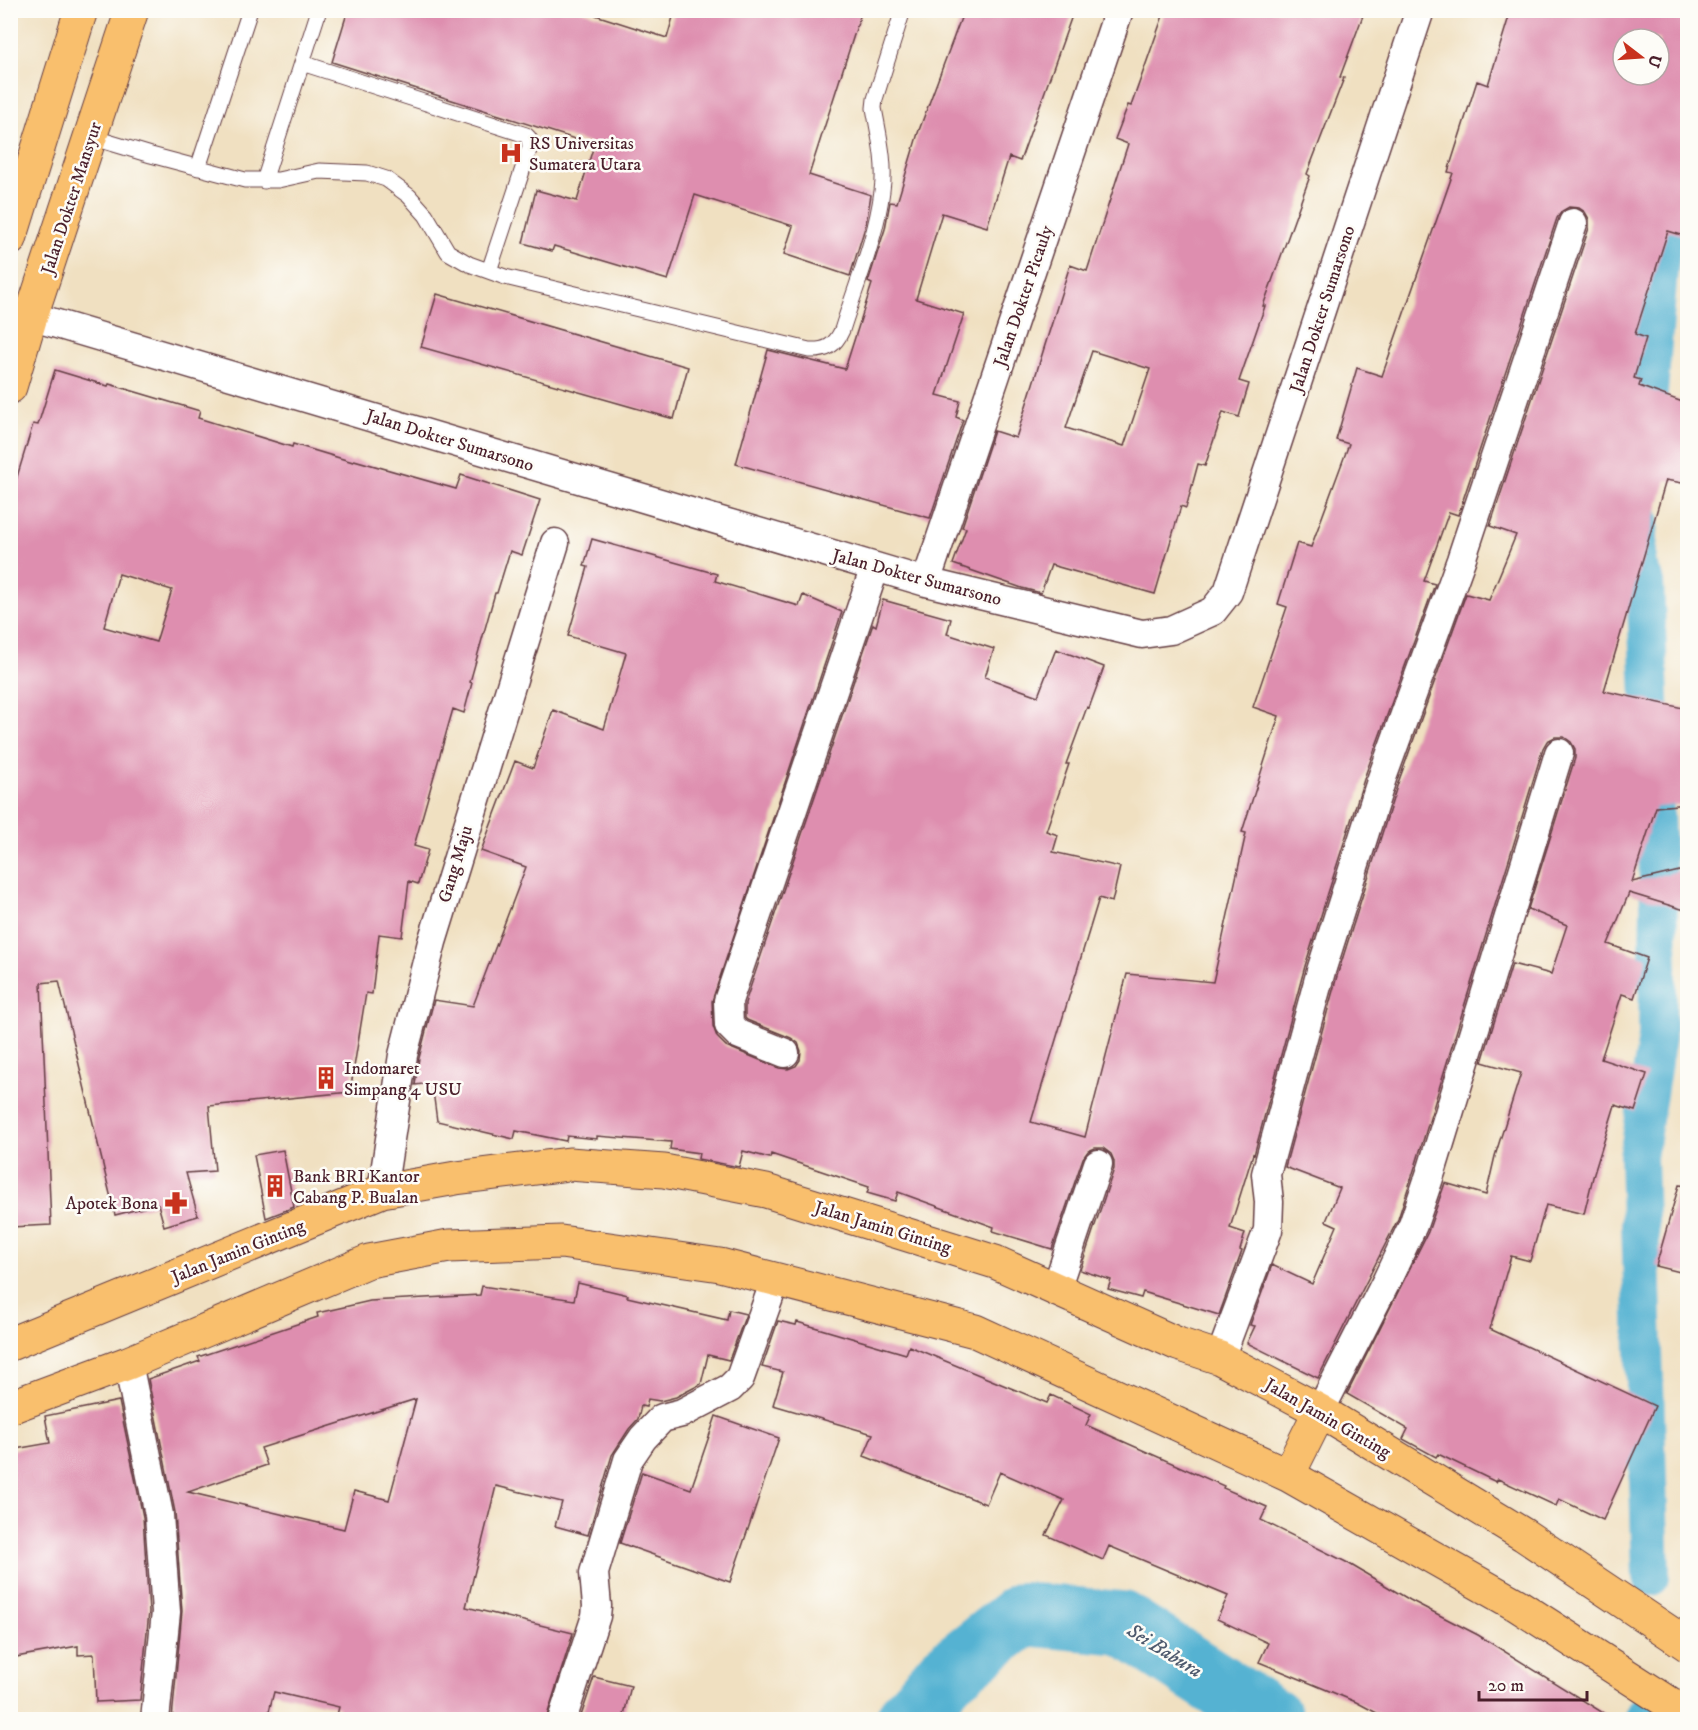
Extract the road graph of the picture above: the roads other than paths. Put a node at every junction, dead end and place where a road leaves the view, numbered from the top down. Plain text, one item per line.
1 (81, 10) edge
2 (132, 10) edge
3 (250, 10) edge
4 (319, 10) edge
5 (903, 10) edge
6 (1119, 10) edge
7 (1420, 10) edge
8 (302, 63) junction
9 (91, 137) junction
10 (198, 168) junction
11 (264, 181) junction
12 (1573, 223) dead end
13 (10, 239) edge
14 (489, 272) junction
15 (21, 313) edge
16 (10, 387) edge
17 (555, 543) dead end
18 (875, 567) junction
19 (926, 582) junction
20 (1559, 753) dead end
21 (785, 1053) dead end
22 (1098, 1164) dead end
23 (382, 1191) junction
24 (776, 1278) junction
25 (1056, 1289) junction
26 (10, 1344) edge
27 (1220, 1358) junction
28 (128, 1363) junction
29 (10, 1407) edge
30 (1320, 1411) junction
31 (1288, 1475) junction
32 (1688, 1646) edge
33 (1688, 1717) edge
34 (155, 1719) edge
35 (562, 1719) edge

1 - 13 main road
2 - 9 main road, Jalan Dokter Mansyur
3 - 10 lane
4 - 8 lane
5 - 14 lane
6 - 19 street, Jalan Dokter Picauly
7 - 19 street, Jalan Dokter Sumarsono
8 - 11 lane
8 - 14 lane
9 - 10 lane
9 - 15 main road, Jalan Dokter Mansyur
10 - 11 lane
11 - 14 lane
12 - 27 street
15 - 16 main road, Jalan Dokter Mansyur
15 - 18 street, Jalan Dokter Sumarsono
17 - 23 street, Gang Maju
18 - 19 street, Jalan Dokter Sumarsono
18 - 21 street
20 - 30 street
22 - 25 street
23 - 25 main road, Jalan Jamin Ginting
23 - 26 main road, Jalan Jamin Ginting
24 - 28 main road
24 - 31 main road
24 - 35 street
25 - 27 main road, Jalan Jamin Ginting
27 - 30 main road, Jalan Jamin Ginting
28 - 29 main road
28 - 34 street
30 - 31 main road
30 - 32 main road, Jalan Jamin Ginting
31 - 33 main road

